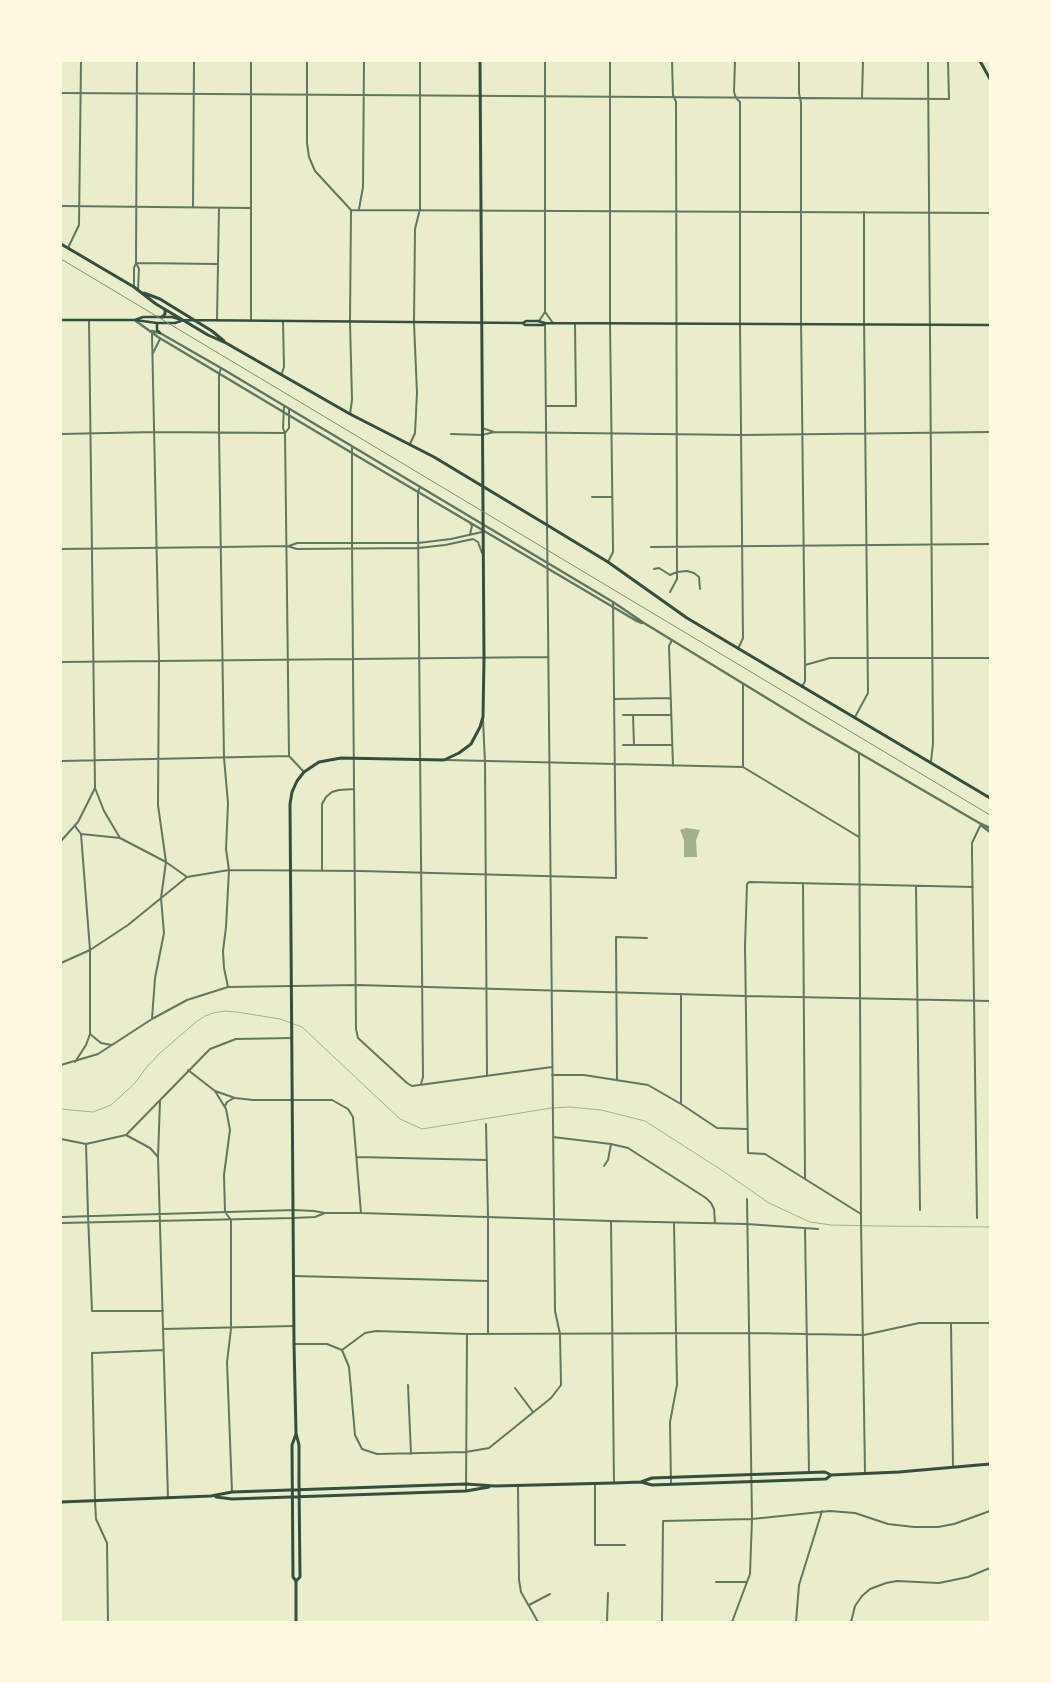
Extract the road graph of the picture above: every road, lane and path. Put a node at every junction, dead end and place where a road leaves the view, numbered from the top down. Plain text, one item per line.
1 (81, 61) edge
2 (137, 61) edge
3 (194, 61) edge
4 (251, 61) edge
5 (307, 61) edge
6 (364, 61) edge
7 (420, 61) edge
8 (480, 61) edge
9 (545, 61) edge
10 (610, 61) edge
11 (672, 61) edge
12 (735, 61) edge
13 (799, 61) edge
14 (863, 61) edge
15 (928, 61) edge
16 (948, 61) edge
17 (980, 61) edge
18 (990, 79) edge
19 (61, 93) edge
20 (81, 93) junction
21 (137, 94) junction
22 (194, 94) junction
23 (251, 95) junction
24 (307, 95) junction
25 (420, 95) junction
26 (364, 96) junction
27 (479, 96) junction
28 (545, 96) junction
29 (610, 97) junction
30 (673, 97) junction
31 (736, 98) junction
32 (800, 98) junction
33 (862, 98) junction
34 (928, 99) junction
35 (61, 206) edge
36 (80, 207) junction
37 (136, 207) junction
38 (194, 207) junction
39 (219, 208) junction
40 (250, 208) junction
41 (359, 208) junction
42 (420, 209) junction
43 (480, 209) junction
44 (351, 210) junction
45 (545, 210) junction
46 (610, 210) junction
47 (675, 211) junction
48 (740, 211) junction
49 (801, 212) junction
50 (864, 212) junction
51 (929, 212) junction
52 (990, 213) edge
53 (61, 244) edge
54 (68, 248) junction
55 (136, 264) junction
56 (218, 264) junction
57 (134, 287) junction
58 (138, 290) junction
59 (164, 310) junction
60 (545, 312) junction
61 (162, 317) junction
62 (61, 320) edge
63 (89, 320) junction
64 (135, 320) junction
65 (182, 320) junction
66 (194, 320) junction
67 (217, 320) junction
68 (251, 321) junction
69 (284, 321) junction
70 (539, 321) junction
71 (350, 322) junction
72 (414, 322) junction
73 (157, 323) junction
74 (481, 323) junction
75 (522, 323) junction
76 (545, 323) junction
77 (553, 323) junction
78 (575, 323) junction
79 (610, 323) junction
80 (675, 324) junction
81 (740, 324) junction
82 (801, 324) junction
83 (865, 324) junction
84 (929, 325) junction
85 (990, 325) edge
86 (152, 332) junction
87 (160, 333) junction
88 (161, 338) junction
89 (226, 343) junction
90 (153, 353) junction
91 (221, 368) junction
92 (219, 374) junction
93 (281, 374) junction
94 (546, 406) junction
95 (284, 407) junction
96 (289, 410) junction
97 (284, 412) junction
98 (350, 414) junction
99 (289, 416) junction
100 (482, 428) junction
101 (155, 432) junction
102 (219, 432) junction
103 (494, 432) junction
104 (990, 432) edge
105 (285, 433) junction
106 (546, 433) junction
107 (930, 433) junction
108 (61, 434) edge
109 (90, 434) junction
110 (450, 434) dead end
111 (611, 434) junction
112 (676, 434) junction
113 (742, 434) junction
114 (803, 434) junction
115 (866, 434) junction
116 (482, 435) junction
117 (410, 444) junction
118 (352, 448) junction
119 (352, 453) junction
120 (420, 487) junction
121 (482, 487) junction
122 (418, 492) junction
123 (592, 497) dead end
124 (612, 497) junction
125 (470, 523) junction
126 (547, 525) junction
127 (482, 529) junction
128 (469, 535) junction
129 (352, 543) junction
130 (418, 543) junction
131 (930, 544) junction
132 (990, 544) edge
133 (804, 545) junction
134 (867, 545) junction
135 (221, 546) junction
136 (286, 546) junction
137 (743, 546) junction
138 (156, 547) junction
139 (651, 547) dead end
140 (677, 547) junction
141 (92, 548) junction
142 (352, 548) junction
143 (418, 548) junction
144 (61, 549) edge
145 (482, 553) junction
146 (608, 562) junction
147 (548, 564) junction
148 (548, 568) junction
149 (654, 569) dead end
150 (677, 572) junction
151 (700, 589) dead end
152 (670, 592) dead end
153 (613, 602) junction
154 (613, 608) junction
155 (644, 623) junction
156 (672, 640) junction
157 (738, 649) junction
158 (548, 657) junction
159 (484, 658) junction
160 (868, 658) junction
161 (931, 658) junction
162 (990, 658) edge
163 (419, 659) junction
164 (288, 660) junction
165 (354, 660) junction
166 (223, 661) junction
167 (61, 662) edge
168 (94, 662) junction
169 (159, 662) junction
170 (805, 665) junction
171 (743, 684) junction
172 (802, 687) junction
173 (670, 698) junction
174 (614, 700) junction
175 (623, 715) dead end
176 (633, 715) junction
177 (672, 715) junction
178 (483, 717) junction
179 (855, 717) junction
180 (623, 745) dead end
181 (634, 745) junction
182 (672, 745) junction
183 (859, 752) junction
184 (288, 756) junction
185 (224, 758) junction
186 (354, 758) junction
187 (159, 759) junction
188 (94, 760) junction
189 (419, 760) junction
190 (444, 760) junction
191 (61, 761) edge
192 (485, 762) junction
193 (931, 763) junction
194 (549, 764) junction
195 (615, 765) junction
196 (672, 766) junction
197 (744, 767) junction
198 (304, 772) junction
199 (95, 788) junction
200 (354, 789) junction
201 (990, 798) edge
202 (981, 824) junction
203 (75, 826) junction
204 (990, 828) edge
205 (990, 832) edge
206 (81, 834) junction
207 (860, 837) junction
208 (120, 838) junction
209 (61, 841) edge
210 (166, 862) junction
211 (229, 870) junction
212 (291, 870) junction
213 (322, 870) junction
214 (355, 871) junction
215 (420, 872) junction
216 (485, 874) junction
217 (550, 876) junction
218 (187, 877) junction
219 (803, 884) junction
220 (860, 884) junction
221 (916, 886) junction
222 (972, 887) junction
223 (161, 898) junction
224 (647, 938) dead end
225 (90, 950) junction
226 (61, 963) edge
227 (357, 985) junction
228 (292, 986) junction
229 (228, 987) junction
230 (422, 988) junction
231 (487, 989) junction
232 (552, 991) junction
233 (616, 993) junction
234 (681, 994) junction
235 (746, 996) junction
236 (803, 998) junction
237 (860, 998) junction
238 (917, 999) junction
239 (974, 1000) junction
240 (990, 1001) edge
241 (152, 1019) junction
242 (90, 1034) junction
243 (292, 1038) junction
244 (113, 1046) junction
245 (75, 1062) junction
246 (61, 1065) edge
247 (552, 1067) junction
248 (188, 1070) junction
249 (552, 1075) junction
250 (487, 1076) junction
251 (617, 1080) junction
252 (421, 1085) junction
253 (215, 1091) junction
254 (235, 1098) junction
255 (293, 1100) junction
256 (160, 1101) junction
257 (681, 1104) junction
258 (225, 1106) junction
259 (486, 1124) dead end
260 (748, 1129) junction
261 (126, 1135) junction
262 (553, 1137) junction
263 (61, 1139) edge
264 (86, 1144) junction
265 (611, 1144) junction
266 (158, 1157) junction
267 (357, 1157) junction
268 (488, 1160) junction
269 (604, 1166) dead end
270 (805, 1178) junction
271 (747, 1199) dead end
272 (294, 1210) junction
273 (920, 1210) dead end
274 (224, 1212) junction
275 (161, 1213) junction
276 (325, 1213) junction
277 (361, 1213) junction
278 (861, 1214) junction
279 (88, 1215) junction
280 (61, 1216) edge
281 (294, 1218) junction
282 (488, 1218) junction
283 (977, 1218) dead end
284 (554, 1219) junction
285 (231, 1220) junction
286 (161, 1221) junction
287 (611, 1221) junction
288 (61, 1222) edge
289 (88, 1222) junction
290 (674, 1223) junction
291 (715, 1223) junction
292 (747, 1224) junction
293 (804, 1229) junction
294 (818, 1229) dead end
295 (294, 1276) junction
296 (488, 1281) junction
297 (162, 1311) junction
298 (952, 1323) junction
299 (990, 1323) edge
300 (294, 1326) junction
301 (163, 1329) junction
302 (231, 1329) junction
303 (750, 1333) junction
304 (467, 1334) junction
305 (488, 1334) junction
306 (560, 1334) junction
307 (612, 1334) junction
308 (676, 1334) junction
309 (807, 1334) junction
310 (864, 1335) junction
311 (294, 1344) junction
312 (164, 1350) junction
313 (342, 1350) junction
314 (408, 1384) dead end
315 (515, 1388) dead end
316 (533, 1412) junction
317 (296, 1433) junction
318 (466, 1452) junction
319 (411, 1454) junction
320 (990, 1464) edge
321 (953, 1468) junction
322 (809, 1472) junction
323 (751, 1474) junction
324 (865, 1474) junction
325 (831, 1475) junction
326 (671, 1477) junction
327 (751, 1481) junction
328 (614, 1482) junction
329 (640, 1482) junction
330 (594, 1483) junction
331 (466, 1484) junction
332 (671, 1484) junction
333 (495, 1486) junction
334 (518, 1486) junction
335 (293, 1490) junction
336 (299, 1490) junction
337 (466, 1491) junction
338 (232, 1492) junction
339 (212, 1496) junction
340 (293, 1497) junction
341 (299, 1497) junction
342 (168, 1498) junction
343 (95, 1500) junction
344 (61, 1502) edge
345 (822, 1511) junction
346 (990, 1511) edge
347 (752, 1519) junction
348 (625, 1546) dead end
349 (990, 1568) edge
350 (296, 1581) junction
351 (716, 1582) dead end
352 (746, 1582) junction
353 (608, 1593) dead end
354 (550, 1594) dead end
355 (529, 1605) junction
356 (108, 1622) edge
357 (296, 1622) edge
358 (538, 1622) edge
359 (607, 1622) edge
360 (662, 1622) edge
361 (732, 1622) edge
362 (796, 1622) edge
363 (851, 1622) edge

1 - 20 street
2 - 21 street
3 - 22 street
4 - 23 street
5 - 24 street
6 - 26 street
7 - 25 street
8 - 27 main road
9 - 28 street
10 - 29 street
11 - 30 street
12 - 31 street
13 - 32 street
14 - 33 street
15 - 34 street
16 - 34 street
17 - 18 main road
19 - 20 street
20 - 21 street
20 - 36 street
21 - 22 street
21 - 37 street
22 - 23 street
22 - 38 street
23 - 24 street
23 - 40 street
24 - 26 street
24 - 44 street
25 - 26 street
25 - 27 street
25 - 42 street
26 - 41 street
27 - 28 street
27 - 43 main road
28 - 29 street
28 - 45 street
29 - 30 street
29 - 46 street
30 - 31 street
30 - 47 street
31 - 32 street
31 - 48 street
32 - 33 street
32 - 49 street
33 - 34 street
34 - 51 street
35 - 36 street
36 - 37 street
36 - 54 street
37 - 38 street
37 - 55 street
38 - 39 street
39 - 40 street
39 - 56 street
40 - 68 street
41 - 42 street
41 - 44 street
42 - 43 street
42 - 72 street
43 - 45 street
43 - 74 main road
44 - 71 street
45 - 46 street
45 - 60 street
46 - 47 street
46 - 79 street
47 - 48 street
47 - 80 street
48 - 49 street
48 - 81 street
49 - 50 street
49 - 82 street
50 - 51 street
50 - 83 street
51 - 52 street
51 - 84 street
53 - 54 main road
54 - 57 main road
55 - 56 street
55 - 57 street
55 - 58 street
56 - 67 street
57 - 58 main road
58 - 59 main road
58 - 66 main road
59 - 61 main road
59 - 65 main road
60 - 70 street
60 - 77 street
61 - 64 main road
61 - 65 main road
62 - 63 main road
63 - 64 main road
63 - 109 street
64 - 73 main road
64 - 86 street
65 - 66 main road
65 - 73 main road
65 - 89 main road
66 - 67 main road
66 - 89 main road
67 - 68 main road
68 - 69 main road
69 - 71 main road
69 - 93 street
70 - 75 main road
70 - 76 main road
71 - 72 main road
71 - 98 street
72 - 74 main road
72 - 117 street
73 - 87 main road
74 - 75 main road
74 - 100 main road
75 - 76 main road
76 - 77 main road
76 - 94 street
77 - 78 main road
78 - 79 main road
78 - 94 street
79 - 80 main road
79 - 111 street
80 - 81 main road
80 - 112 street
81 - 82 main road
81 - 113 street
82 - 83 main road
82 - 114 street
83 - 84 main road
83 - 115 street
84 - 85 main road
84 - 107 street
86 - 87 street
86 - 88 street
86 - 90 street
87 - 91 street
88 - 90 street
88 - 92 street
89 - 93 main road
90 - 101 street
91 - 92 street
91 - 95 street
92 - 97 street
92 - 102 street
93 - 98 main road
94 - 106 street
95 - 96 street
95 - 97 street
96 - 99 street
96 - 118 street
97 - 99 street
97 - 105 street
98 - 117 main road
99 - 105 street
99 - 119 street
100 - 103 street
100 - 116 main road
101 - 102 street
101 - 109 street
101 - 138 street
102 - 105 street
102 - 135 street
103 - 106 street
103 - 116 street
104 - 107 street
105 - 136 street
106 - 111 street
106 - 126 street
107 - 115 street
107 - 131 street
108 - 109 street
109 - 141 street
110 - 116 street
111 - 112 street
111 - 124 street
112 - 113 street
112 - 140 street
113 - 114 street
113 - 137 street
114 - 115 street
114 - 133 street
115 - 134 street
116 - 121 main road
117 - 121 main road
118 - 119 street
118 - 120 street
119 - 122 street
119 - 129 street
120 - 122 street
120 - 127 street
121 - 126 main road
121 - 127 main road
122 - 125 street
122 - 130 street
123 - 124 street
124 - 146 street
125 - 127 street
125 - 128 street
126 - 146 main road
126 - 147 street
127 - 128 street
127 - 145 main road
127 - 147 street
127 - 148 street
128 - 130 street
129 - 130 street
129 - 136 street
129 - 142 street
130 - 143 street
131 - 132 street
131 - 134 street
131 - 161 street
133 - 134 street
133 - 137 street
133 - 170 street
134 - 160 street
135 - 136 street
135 - 138 street
135 - 166 street
136 - 142 street
136 - 164 street
137 - 140 street
137 - 157 street
138 - 141 street
138 - 169 street
139 - 140 street
140 - 150 street
141 - 144 street
141 - 168 street
142 - 143 street
142 - 165 street
143 - 145 street
143 - 163 street
145 - 159 main road
146 - 157 main road
147 - 148 street
147 - 153 street
148 - 154 street
148 - 158 street
149 - 150 street
150 - 151 street
150 - 152 street
153 - 154 street
153 - 155 street
154 - 155 street
154 - 174 street
155 - 156 street
156 - 171 street
156 - 173 street
157 - 172 main road
158 - 159 street
158 - 194 street
159 - 163 street
159 - 178 main road
160 - 161 street
160 - 170 street
160 - 179 street
161 - 162 street
161 - 193 street
163 - 165 street
163 - 189 street
164 - 165 street
164 - 166 street
164 - 184 street
165 - 186 street
166 - 169 street
166 - 185 street
167 - 168 street
168 - 169 street
168 - 188 street
169 - 187 street
170 - 172 street
171 - 183 street
171 - 197 street
172 - 179 main road
173 - 174 street
173 - 177 street
174 - 195 street
175 - 176 street
176 - 177 street
176 - 181 street
177 - 182 street
178 - 190 main road
178 - 192 street
179 - 193 main road
180 - 181 street
181 - 182 street
182 - 196 street
183 - 202 street
183 - 207 street
184 - 185 street
184 - 198 street
185 - 187 street
185 - 211 street
186 - 189 main road
186 - 198 main road
186 - 200 street
187 - 188 street
187 - 210 street
188 - 191 street
188 - 199 street
189 - 190 main road
189 - 215 street
190 - 192 street
192 - 194 street
192 - 216 street
193 - 201 main road
194 - 195 street
194 - 217 street
195 - 196 street
195 - 217 street
196 - 197 street
197 - 207 street
198 - 212 main road
199 - 203 street
199 - 208 street
200 - 213 street
200 - 214 street
202 - 204 street
202 - 205 street
202 - 222 street
203 - 206 street
203 - 209 street
206 - 208 street
206 - 225 street
207 - 220 street
208 - 210 street
210 - 218 street
210 - 223 street
211 - 212 street
211 - 218 street
211 - 229 street
212 - 213 street
212 - 228 main road
213 - 214 street
214 - 215 street
214 - 227 street
215 - 216 street
215 - 230 street
216 - 217 street
216 - 231 street
217 - 232 street
218 - 223 street
219 - 220 street
219 - 235 street
219 - 236 street
220 - 221 street
220 - 237 street
221 - 222 street
221 - 238 street
222 - 239 street
223 - 225 street
223 - 241 street
224 - 233 street
225 - 226 street
225 - 242 street
227 - 228 street
227 - 230 street
227 - 252 street
228 - 229 street
228 - 243 main road
229 - 241 street
230 - 231 street
230 - 252 street
231 - 232 street
231 - 250 street
232 - 233 street
232 - 247 street
233 - 234 street
233 - 251 street
234 - 235 street
234 - 257 street
235 - 236 street
235 - 260 street
236 - 237 street
236 - 270 street
237 - 238 street
237 - 278 street
238 - 239 street
238 - 273 street
239 - 240 street
239 - 283 street
241 - 244 street
242 - 244 street
242 - 245 street
243 - 248 street
243 - 255 main road
244 - 245 street
245 - 246 street
247 - 249 street
247 - 250 street
248 - 253 street
248 - 256 street
249 - 251 street
249 - 262 street
250 - 252 street
251 - 257 street
253 - 254 street
253 - 258 street
254 - 255 street
254 - 258 street
255 - 267 street
255 - 272 main road
256 - 261 street
256 - 266 street
257 - 260 street
258 - 274 street
259 - 268 street
260 - 270 street
261 - 264 street
261 - 266 street
262 - 265 street
262 - 284 street
263 - 264 street
264 - 279 street
265 - 269 street
265 - 291 street
266 - 275 street
267 - 268 street
267 - 277 street
268 - 282 street
270 - 278 street
271 - 292 street
272 - 274 street
272 - 276 street
272 - 281 main road
274 - 275 street
274 - 285 street
275 - 279 street
275 - 286 street
276 - 277 street
276 - 281 street
277 - 282 street
278 - 310 street
279 - 280 street
279 - 289 street
281 - 285 street
281 - 295 main road
282 - 284 street
282 - 296 street
284 - 287 street
284 - 306 street
285 - 286 street
285 - 302 street
286 - 289 street
286 - 297 street
287 - 290 street
287 - 307 street
288 - 289 street
289 - 297 street
290 - 291 street
290 - 308 street
291 - 292 street
292 - 293 street
292 - 303 street
293 - 294 street
293 - 309 street
295 - 296 street
295 - 300 main road
296 - 305 street
297 - 301 street
298 - 299 street
298 - 310 street
298 - 321 street
300 - 302 street
300 - 311 main road
301 - 302 street
301 - 312 street
302 - 338 street
303 - 308 street
303 - 309 street
303 - 323 street
304 - 305 street
304 - 313 street
304 - 318 street
305 - 306 street
306 - 307 street
306 - 316 street
307 - 308 street
307 - 328 street
308 - 326 street
309 - 310 street
309 - 322 street
310 - 324 street
311 - 313 street
311 - 317 main road
312 - 342 street
312 - 343 street
313 - 319 street
314 - 319 street
315 - 316 street
316 - 318 street
317 - 335 main road
317 - 336 main road
318 - 319 street
318 - 331 street
320 - 321 main road
321 - 324 main road
322 - 323 main road
322 - 325 main road
323 - 326 main road
323 - 327 street
324 - 325 main road
325 - 327 main road
326 - 329 main road
326 - 332 street
327 - 332 main road
327 - 347 street
328 - 329 main road
328 - 330 main road
329 - 332 main road
330 - 334 main road
330 - 348 street
331 - 333 main road
331 - 336 main road
331 - 337 street
333 - 334 main road
333 - 337 main road
334 - 355 street
335 - 336 main road
335 - 338 main road
335 - 340 main road
336 - 341 main road
337 - 341 main road
338 - 339 main road
339 - 340 main road
339 - 342 main road
340 - 341 main road
340 - 350 main road
341 - 350 main road
342 - 343 main road
343 - 344 main road
343 - 356 street
345 - 346 street
345 - 347 street
345 - 362 street
347 - 352 street
347 - 360 street
349 - 363 street
350 - 357 main road
351 - 352 street
352 - 361 street
353 - 359 street
354 - 355 street
355 - 358 street

